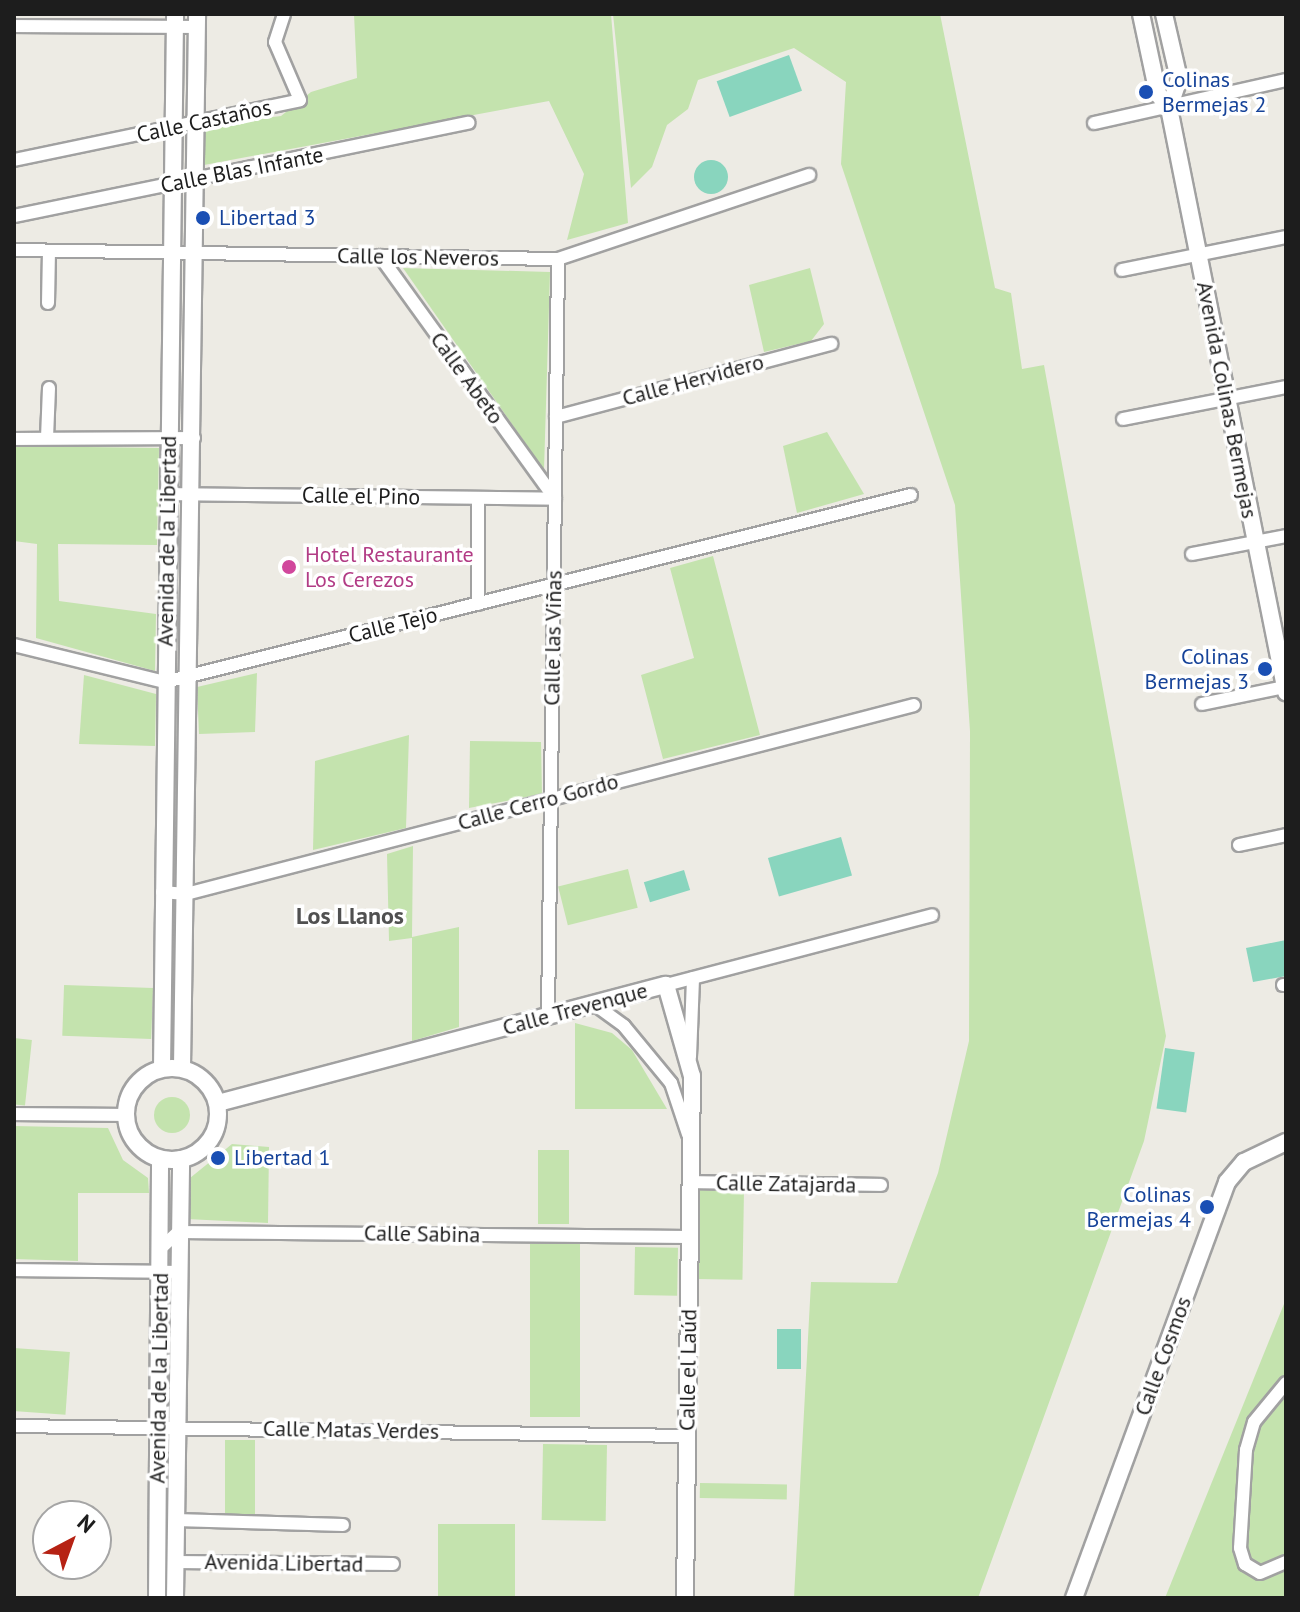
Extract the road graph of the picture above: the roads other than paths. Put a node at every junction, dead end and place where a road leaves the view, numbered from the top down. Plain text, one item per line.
1 (284, 14) edge
2 (1141, 14) edge
3 (1164, 14) edge
4 (175, 20) edge
5 (197, 20) edge
6 (14, 26) edge
7 (1286, 80) edge
8 (1169, 108) junction
9 (196, 123) junction
10 (469, 123) dead end
11 (1094, 123) dead end
12 (174, 127) junction
13 (14, 160) edge
14 (809, 175) dead end
15 (196, 180) junction
16 (173, 184) junction
17 (14, 216) edge
18 (1286, 237) edge
19 (14, 250) edge
20 (49, 251) junction
21 (172, 254) junction
22 (1199, 254) junction
23 (380, 256) junction
24 (195, 257) junction
25 (558, 259) junction
26 (1122, 270) dead end
27 (48, 303) dead end
28 (831, 344) dead end
29 (1286, 387) edge
30 (49, 388) dead end
31 (1227, 399) junction
32 (556, 417) junction
33 (1123, 419) dead end
34 (47, 438) junction
35 (169, 438) junction
36 (194, 438) junction
37 (14, 439) edge
38 (168, 494) junction
39 (191, 494) junction
40 (911, 495) dead end
41 (478, 498) junction
42 (555, 499) junction
43 (1286, 536) edge
44 (1254, 542) junction
45 (1192, 554) dead end
46 (554, 584) junction
47 (478, 604) junction
48 (14, 645) edge
49 (185, 677) junction
50 (165, 682) junction
51 (1286, 690) edge
52 (1202, 704) dead end
53 (914, 705) dead end
54 (550, 799) junction
55 (1286, 835) edge
56 (1239, 845) dead end
57 (162, 892) junction
58 (186, 894) junction
59 (932, 915) dead end
60 (693, 978) junction
61 (666, 985) junction
62 (594, 1004) junction
63 (548, 1016) junction
64 (690, 1060) junction
65 (162, 1068) junction
66 (182, 1068) junction
67 (218, 1103) junction
68 (14, 1114) edge
69 (125, 1115) junction
70 (690, 1141) junction
71 (1286, 1142) edge
72 (160, 1159) junction
73 (181, 1159) junction
74 (691, 1182) junction
75 (881, 1185) dead end
76 (178, 1232) junction
77 (690, 1237) junction
78 (160, 1249) junction
79 (14, 1270) edge
80 (161, 1271) junction
81 (178, 1272) junction
82 (1286, 1383) edge
83 (14, 1426) edge
84 (158, 1427) junction
85 (178, 1427) junction
86 (687, 1436) junction
87 (176, 1520) junction
88 (343, 1525) dead end
89 (175, 1562) junction
90 (1286, 1562) edge
91 (393, 1564) dead end
92 (157, 1598) edge
93 (175, 1598) edge
94 (685, 1598) edge
95 (1074, 1598) edge

1 - 9 street, Calle Castaños
2 - 8 street, Avenida Colinas Bermejas
3 - 8 street, Avenida Colinas Bermejas
4 - 5 street
4 - 6 street
4 - 12 street, Avenida de la Libertad
5 - 9 street, Avenida de la Libertad
7 - 8 street
8 - 11 street
8 - 22 street, Avenida Colinas Bermejas
9 - 12 street, Calle Castaños
9 - 15 street, Avenida de la Libertad
10 - 15 street, Calle Blas Infante
12 - 13 street, Calle Castaños
12 - 16 street, Avenida de la Libertad
14 - 25 street, Calle los Neveros
15 - 16 street, Calle Blas Infante
15 - 24 street, Avenida de la Libertad
16 - 17 street, Calle Blas Infante
16 - 21 street, Avenida de la Libertad
18 - 22 street
19 - 20 street, Calle los Neveros
20 - 21 street, Calle los Neveros
20 - 27 street
21 - 24 street, Calle los Neveros
21 - 35 street, Avenida de la Libertad
22 - 26 street
22 - 31 street, Avenida Colinas Bermejas
23 - 24 street, Calle los Neveros
23 - 25 street, Calle los Neveros
23 - 42 street, Calle Abeto
24 - 36 street, Avenida de la Libertad
25 - 32 street, Calle las Viñas
28 - 32 street, Calle Hervidero
29 - 31 street
30 - 34 street
31 - 33 street
31 - 44 street, Avenida Colinas Bermejas
32 - 42 street, Calle las Viñas
34 - 35 street
34 - 37 street
35 - 36 street
35 - 38 street, Avenida de la Libertad
36 - 39 street, Avenida de la Libertad
38 - 39 street, Calle el Pino
38 - 50 street, Avenida de la Libertad
39 - 41 street, Calle el Pino
39 - 49 street, Avenida de la Libertad
40 - 46 street, Calle Tejo
41 - 42 street, Calle el Pino
41 - 47 street
42 - 46 street, Calle las Viñas
43 - 44 street
44 - 45 street
44 - 51 street, Avenida Colinas Bermejas
46 - 47 street, Calle Tejo
46 - 54 street, Calle las Viñas
47 - 49 street, Calle Tejo
48 - 50 street, Calle Tejo
49 - 50 street, Calle Tejo
49 - 58 street, Avenida de la Libertad
50 - 57 street, Avenida de la Libertad
51 - 52 street
53 - 54 street, Calle Cerro Gordo
54 - 58 street, Calle Cerro Gordo
54 - 63 street, Calle las Viñas
55 - 56 street
57 - 58 street, Calle Cerro Gordo
57 - 65 street, Avenida de la Libertad
58 - 66 street, Avenida de la Libertad
59 - 60 street, Calle Trevenque
60 - 61 street, Calle Trevenque
60 - 64 street, Calle el Laúd
61 - 62 street, Calle Trevenque
61 - 64 street, Calle el Laúd
62 - 63 street, Calle Trevenque
62 - 70 street, Calle el Laúd
63 - 67 street, Calle Trevenque
64 - 70 street, Calle el Laúd
65 - 66 street
65 - 69 street
66 - 67 street
67 - 73 street
68 - 69 street
69 - 72 street
70 - 74 street, Calle el Laúd
71 - 95 street, Calle Cosmos
72 - 73 street
72 - 78 street, Avenida de la Libertad
73 - 76 street, Avenida de la Libertad
74 - 75 street, Calle Zatajarda
74 - 77 street, Calle el Laúd
76 - 77 street, Calle Sabina
76 - 78 street
76 - 81 street, Avenida de la Libertad
77 - 86 street, Calle el Laúd
78 - 80 street, Avenida de la Libertad
79 - 80 street
80 - 81 street
80 - 84 street, Avenida de la Libertad
81 - 85 street, Avenida de la Libertad
82 - 90 street
83 - 84 street, Calle Matas Verdes
84 - 85 street, Calle Matas Verdes
84 - 92 street, Avenida de la Libertad
85 - 86 street, Calle Matas Verdes
85 - 87 street, Avenida de la Libertad
86 - 94 street, Calle el Laúd
87 - 88 street
87 - 89 street, Avenida de la Libertad
89 - 91 street, Avenida Libertad
89 - 93 street, Avenida de la Libertad

